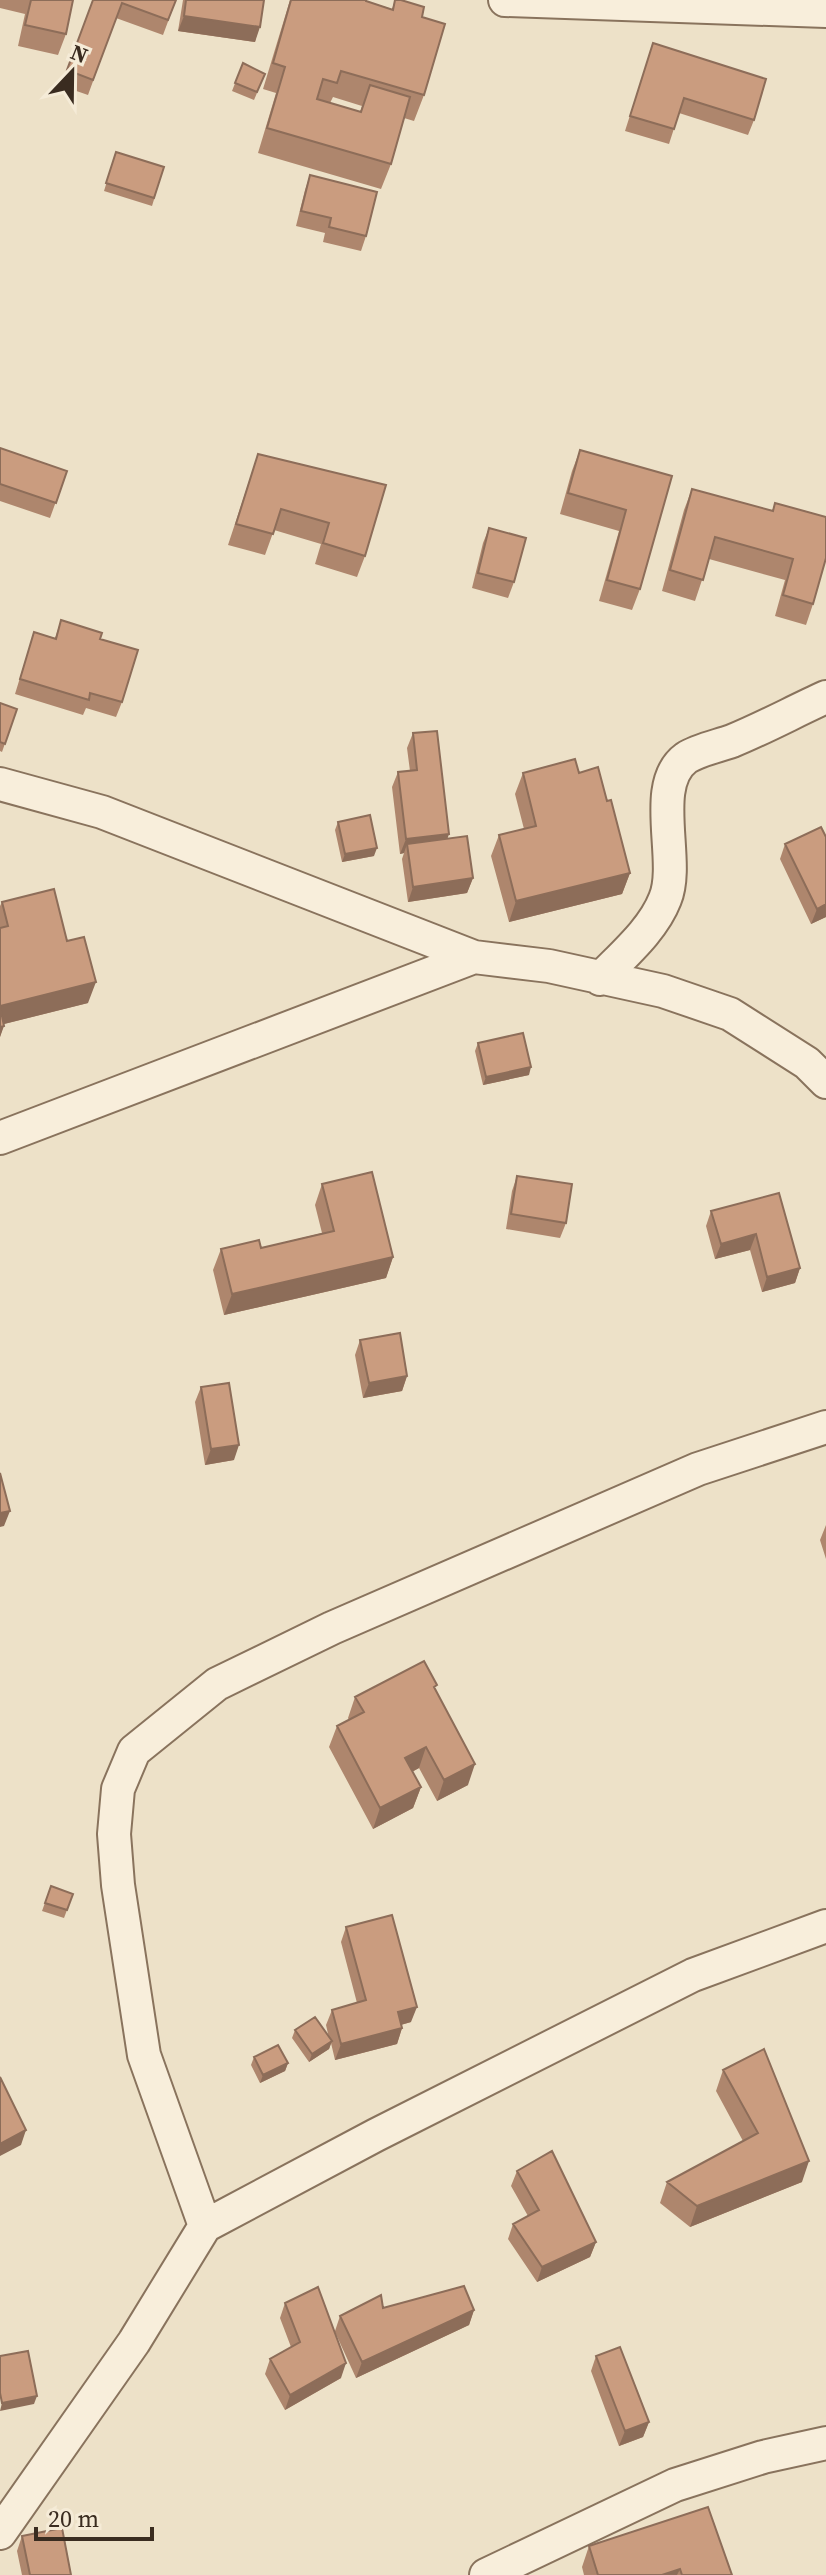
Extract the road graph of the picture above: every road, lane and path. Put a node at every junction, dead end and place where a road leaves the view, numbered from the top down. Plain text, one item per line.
1 (505, 0) edge
2 (826, 11) edge
3 (826, 697) edge
4 (0, 784) edge
5 (474, 957) junction
6 (600, 979) junction
7 (826, 1082) edge
8 (0, 1138) edge
9 (826, 1427) edge
10 (826, 1926) edge
11 (205, 2226) junction
12 (826, 2443) edge
13 (0, 2533) edge
14 (486, 2575) edge

1 - 2 street
3 - 6 street
4 - 5 street
5 - 6 street
5 - 8 street
6 - 7 street
9 - 11 street
10 - 11 street
11 - 13 street
12 - 14 street

